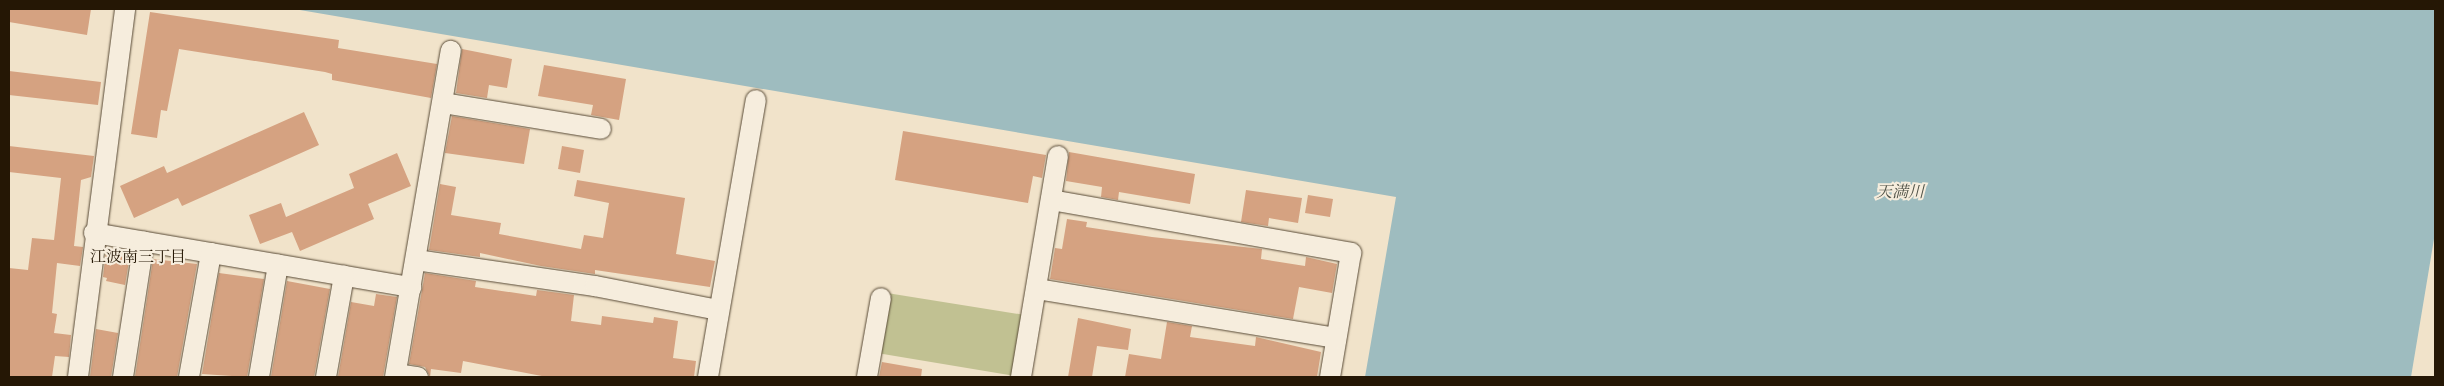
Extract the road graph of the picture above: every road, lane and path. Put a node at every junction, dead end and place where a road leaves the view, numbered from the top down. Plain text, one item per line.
1 (125, 9) edge
2 (452, 51) dead end
3 (756, 100) dead end
4 (443, 103) junction
5 (601, 129) dead end
6 (1058, 156) dead end
7 (1051, 200) junction
8 (94, 233) junction
9 (144, 242) junction
10 (211, 253) junction
11 (416, 260) junction
12 (278, 265) junction
13 (344, 276) junction
14 (411, 288) junction
15 (1037, 290) junction
16 (881, 298) dead end
17 (719, 310) junction
18 (1336, 338) junction
19 (396, 376) edge
20 (78, 377) edge
21 (123, 377) edge
22 (189, 377) edge
23 (259, 377) edge
24 (326, 377) edge
25 (418, 377) edge
26 (708, 377) edge
27 (867, 377) edge
28 (1021, 377) edge
29 (1330, 377) edge

1 - 8 street
2 - 4 street
3 - 17 street
4 - 5 street
4 - 11 street
6 - 7 street
7 - 15 street
7 - 18 street
8 - 9 street
8 - 20 street
9 - 10 street
9 - 21 street
10 - 12 street
10 - 22 street
11 - 14 street
11 - 17 street
12 - 13 street
12 - 23 street
13 - 14 street
13 - 24 street
14 - 19 street
15 - 18 street
15 - 28 street
16 - 27 street
17 - 26 street
18 - 29 street
19 - 25 street

